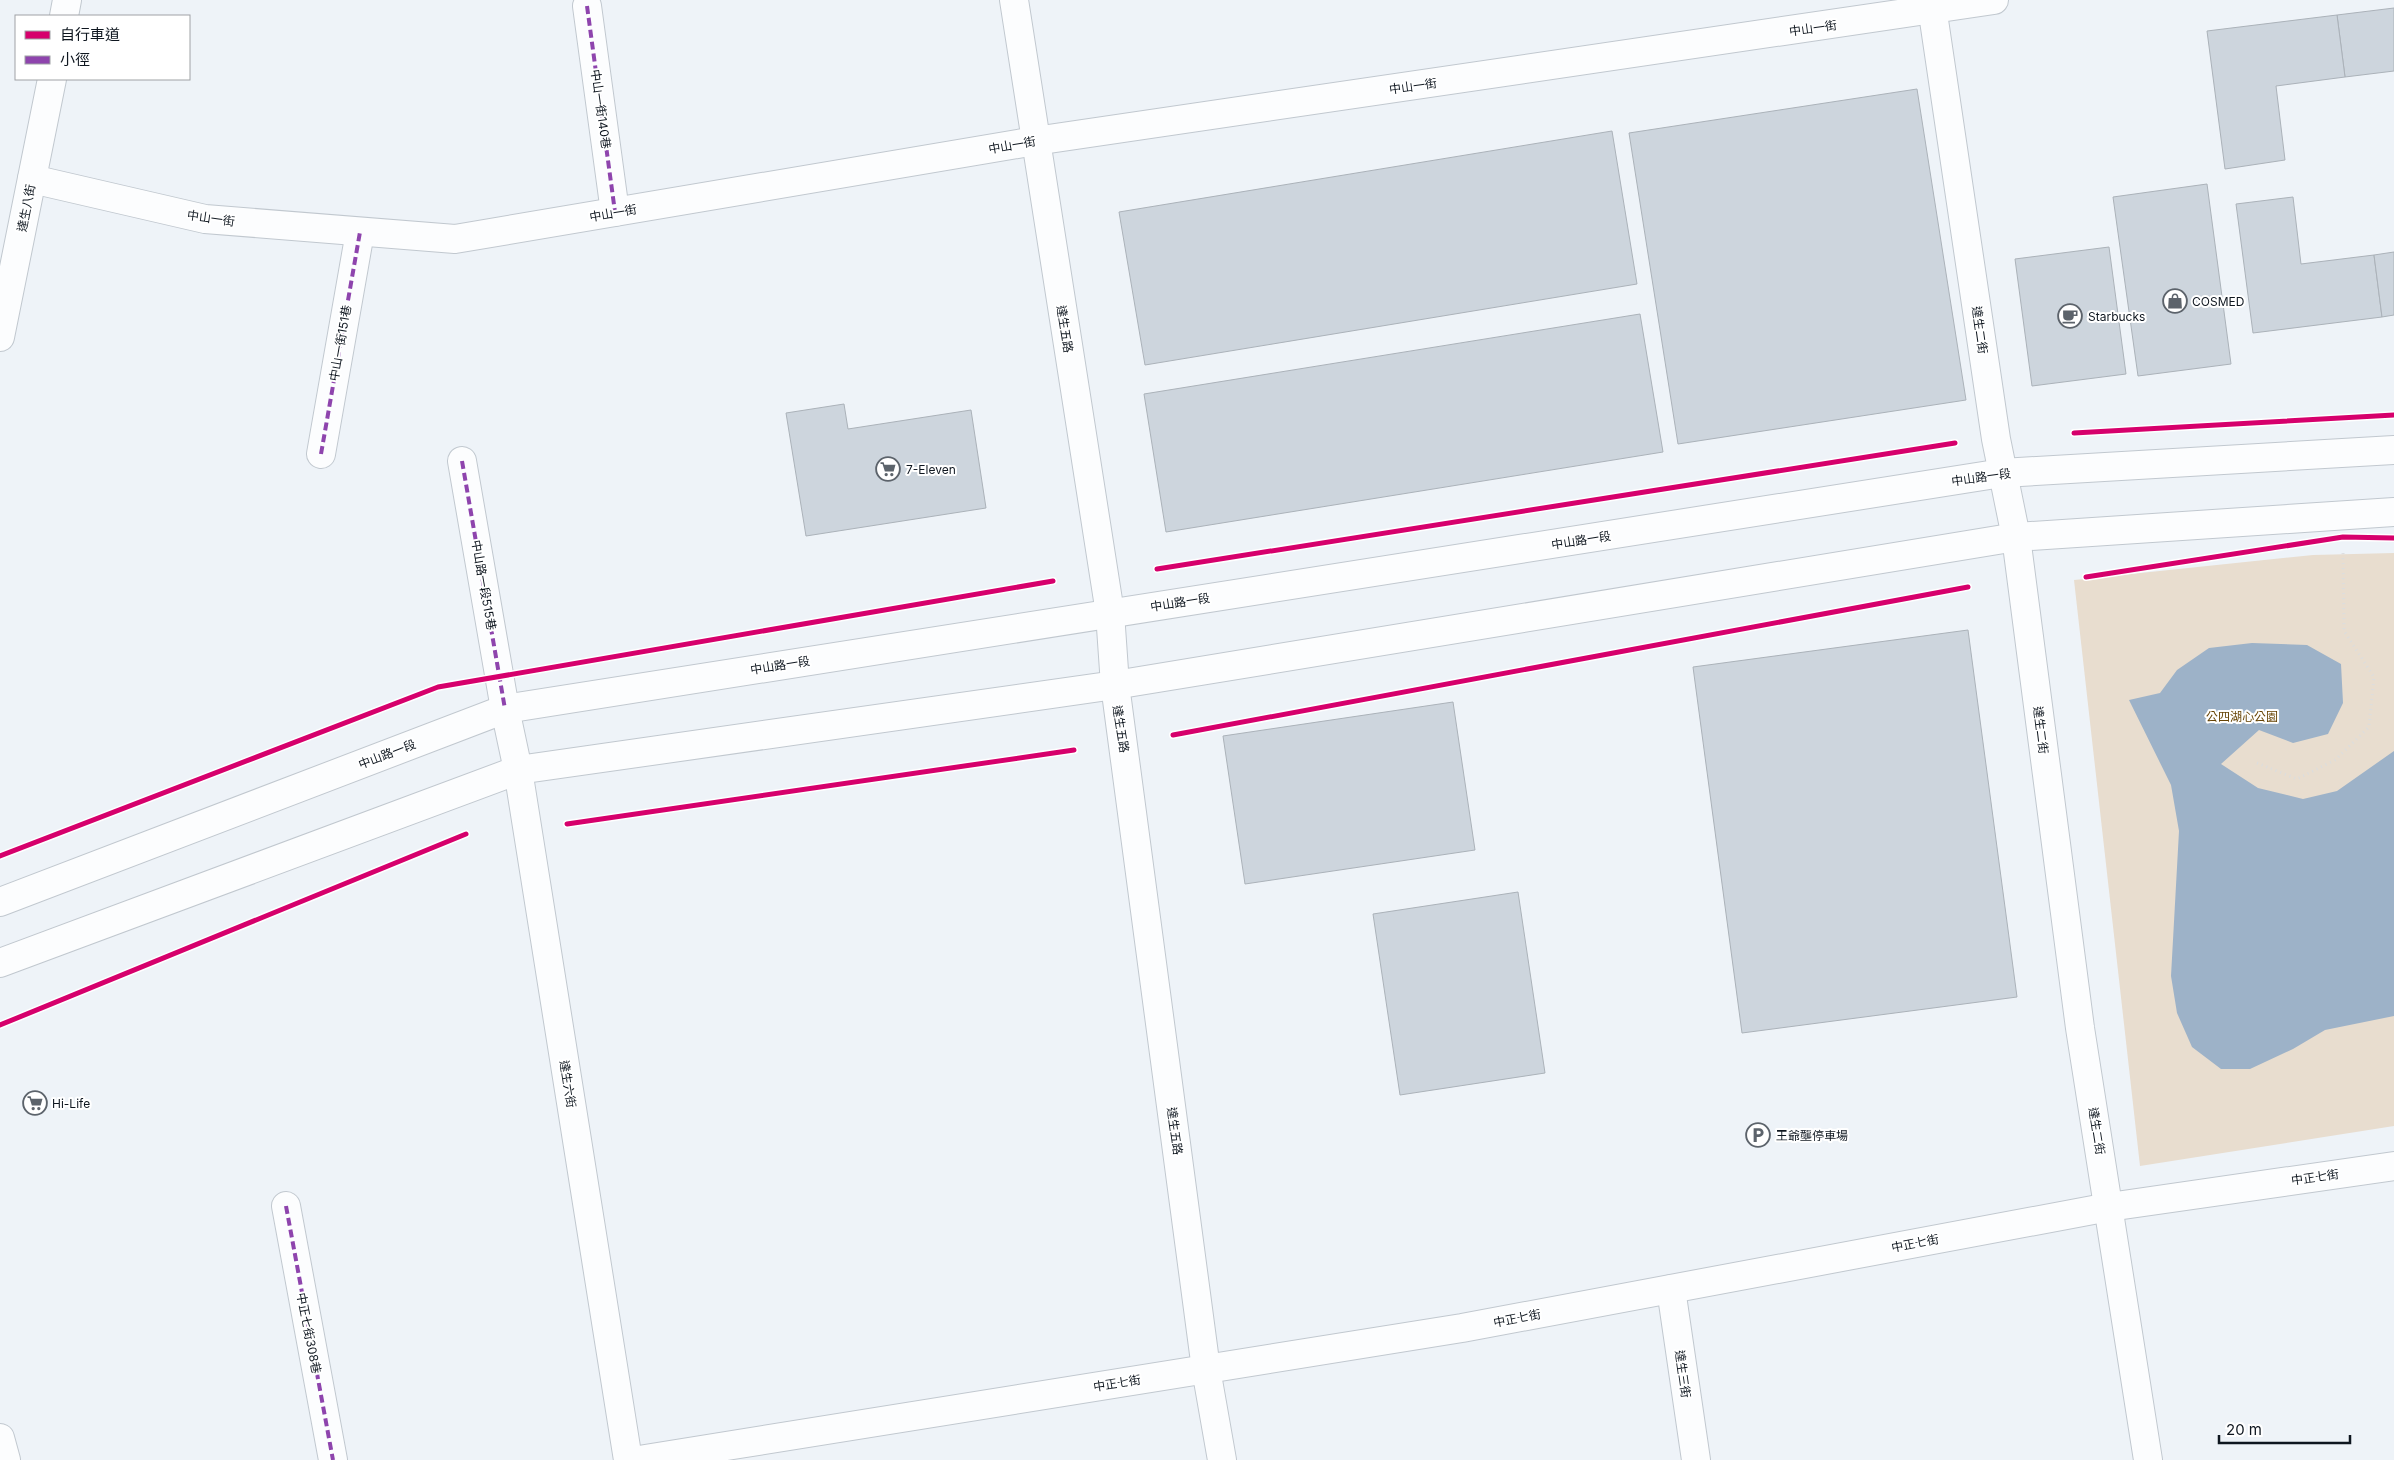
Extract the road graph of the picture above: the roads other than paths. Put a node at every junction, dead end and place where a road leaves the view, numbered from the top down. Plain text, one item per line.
1 (67, 0) edge
2 (1014, 0) edge
3 (1994, 0) edge
4 (1932, 5) edge
5 (587, 6) dead end
6 (64, 15) edge
7 (52, 80) edge
8 (1035, 141) junction
9 (32, 179) junction
10 (615, 212) junction
11 (360, 232) junction
12 (0, 337) edge
13 (2394, 450) edge
14 (321, 454) dead end
15 (462, 461) dead end
16 (2002, 473) junction
17 (2394, 512) edge
18 (2016, 537) junction
19 (1110, 613) junction
20 (1115, 685) junction
21 (505, 709) junction
22 (518, 770) junction
23 (0, 902) edge
24 (0, 963) edge
25 (2394, 1166) edge
26 (286, 1206) dead end
27 (2109, 1207) junction
28 (1671, 1288) junction
29 (1206, 1370) junction
30 (0, 1438) edge
31 (6, 1460) edge
32 (333, 1460) edge
33 (628, 1460) edge
34 (639, 1460) edge
35 (1222, 1460) edge
36 (1696, 1460) edge
37 (2148, 1460) edge

1 - 6 street
2 - 8 street, 達生五路
3 - 4 street, 中山一街
4 - 8 street, 中山一街
4 - 16 street, 達生二街
5 - 10 street, 中山一街140巷
7 - 9 street, 達生八街
8 - 10 street, 中山一街
8 - 19 street, 達生五路
9 - 11 street, 中山一街
9 - 12 street, 達生八街
10 - 11 street, 中山一街
11 - 14 street, 中山一街151巷
13 - 16 street, 中山路一段
15 - 21 street, 中山路一段515巷
16 - 18 street, 達生二街
16 - 19 street, 中山路一段
17 - 18 street
18 - 20 street
18 - 27 street, 達生二街
19 - 20 street, 達生五路
19 - 21 street, 中山路一段
20 - 22 street
20 - 29 street, 達生五路
21 - 22 street, 達生六街
21 - 23 street, 中山路一段
22 - 24 street
22 - 33 street, 達生六街
25 - 27 street, 中正七街
26 - 32 street, 中正七街308巷
27 - 28 street, 中正七街
27 - 37 street, 達生二街
28 - 29 street, 中正七街
28 - 36 street, 達生三街
29 - 34 street, 中正七街
29 - 35 street, 達生五路
30 - 31 street

